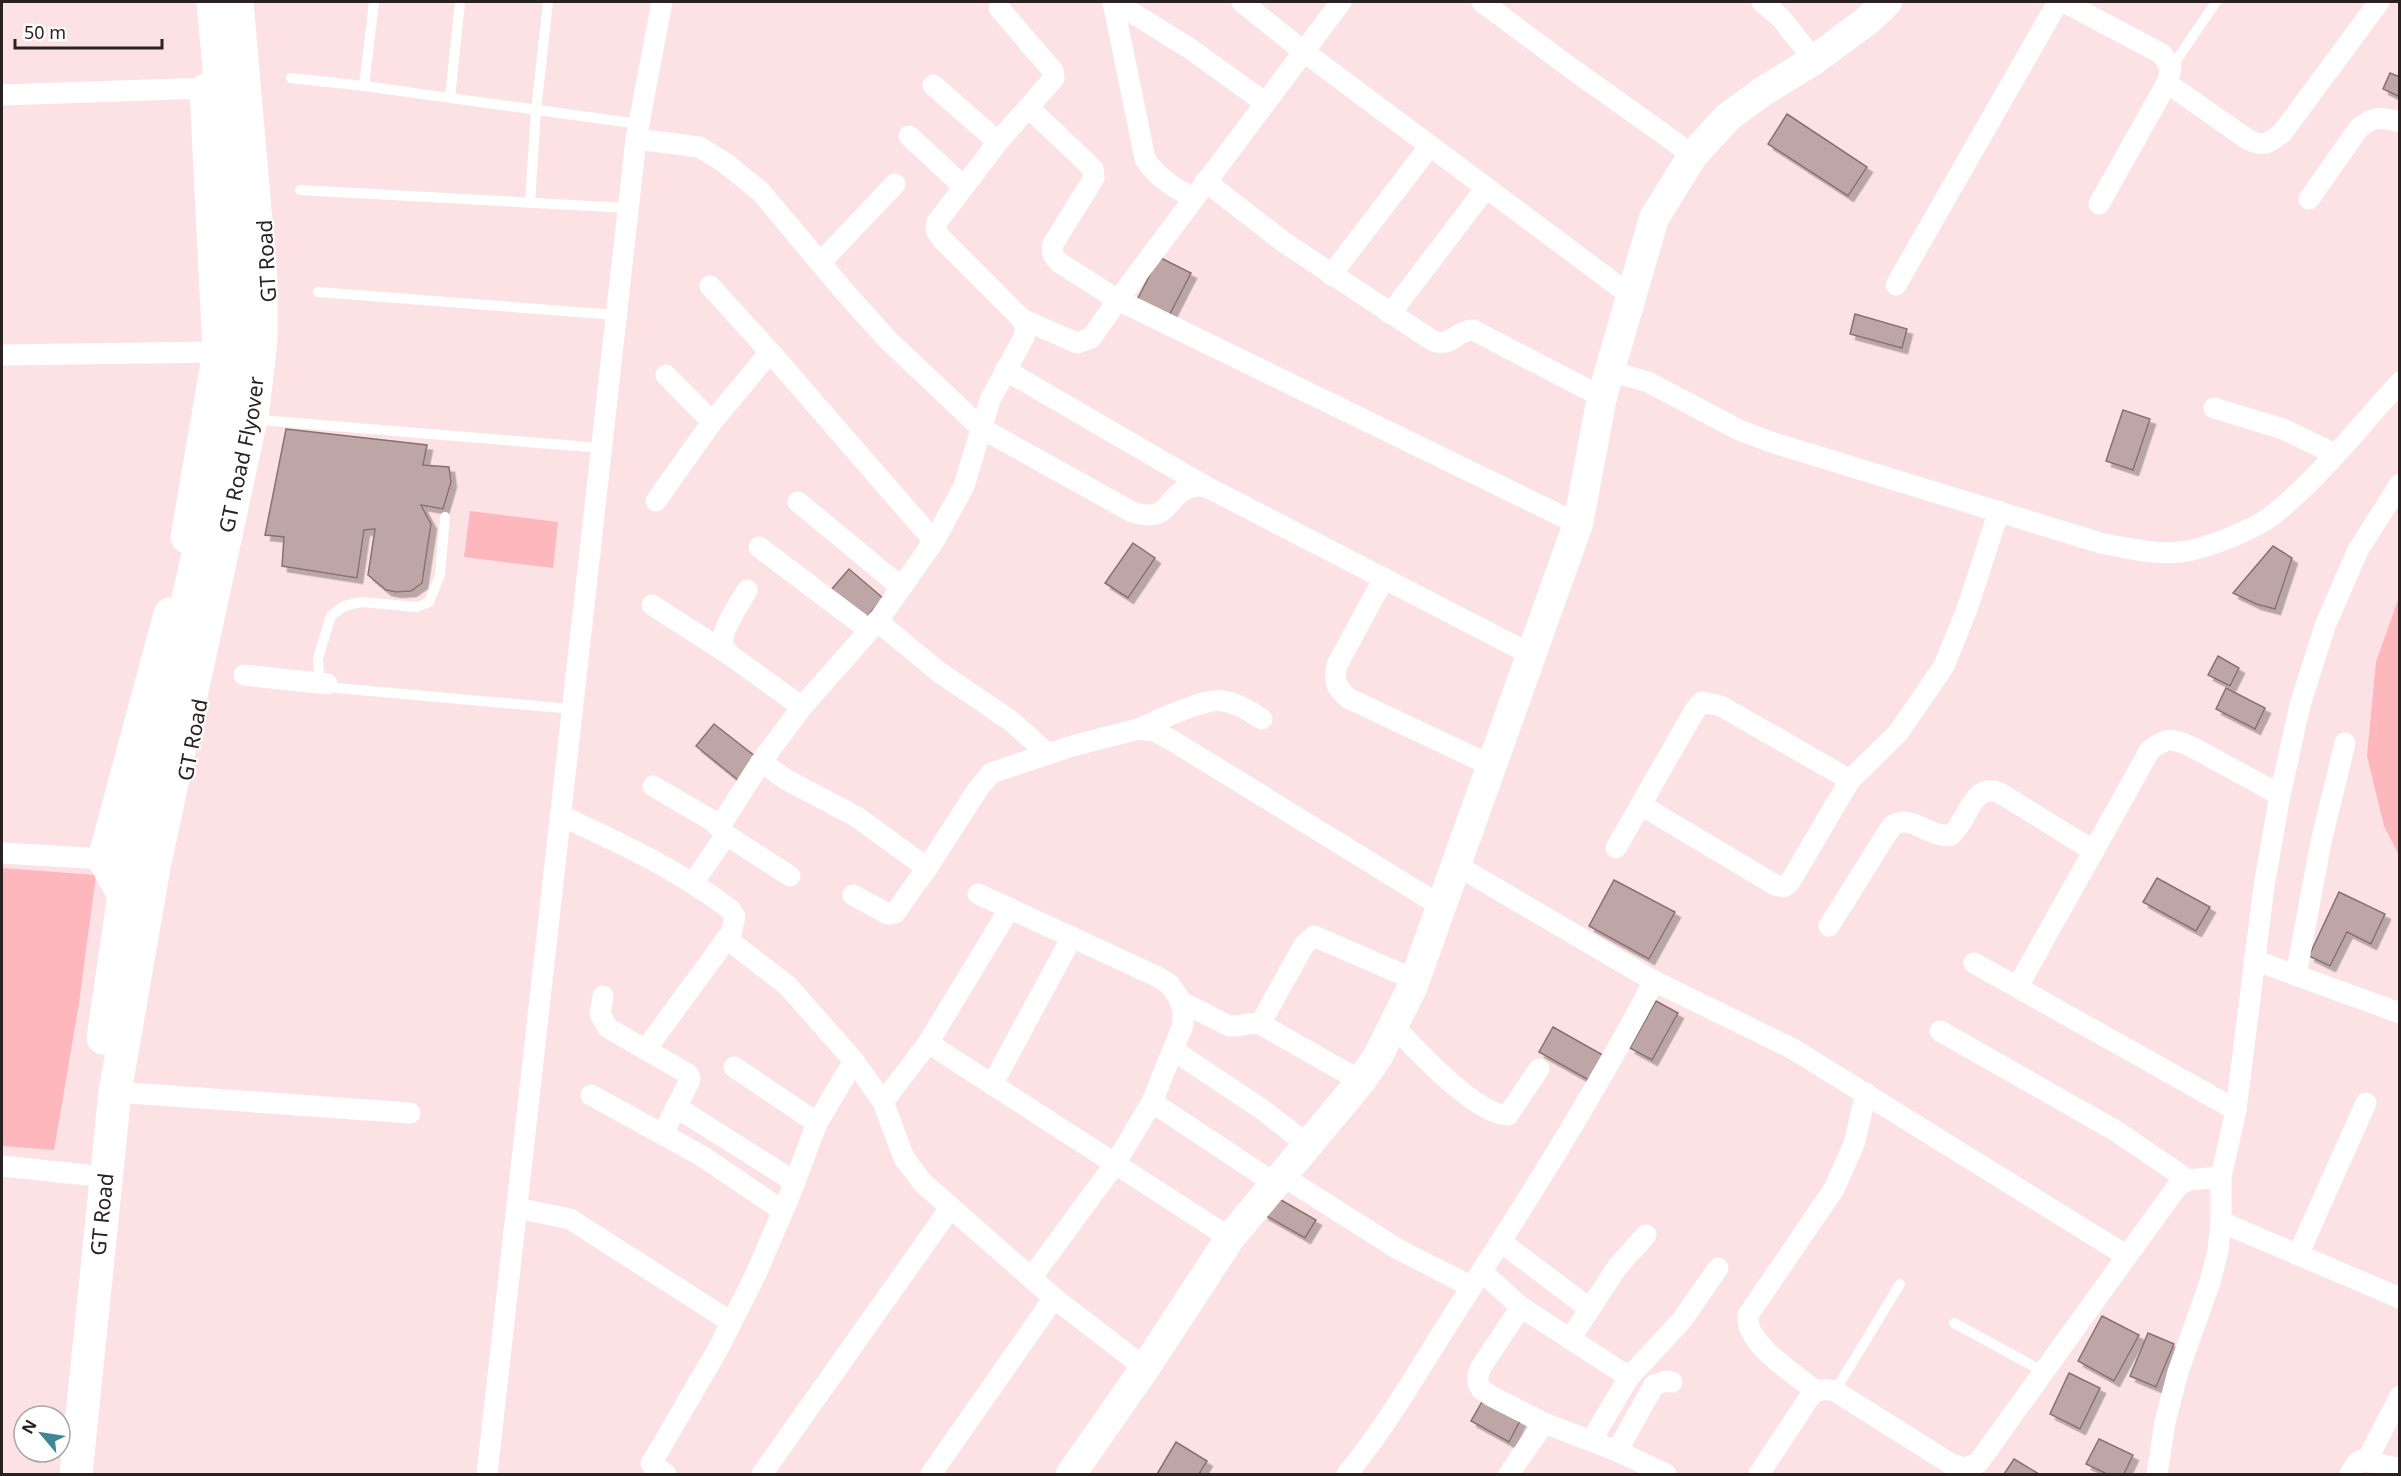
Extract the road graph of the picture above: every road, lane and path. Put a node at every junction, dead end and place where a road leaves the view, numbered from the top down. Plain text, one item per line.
1 (198, 2) edge
2 (213, 2) edge
3 (237, 2) edge
4 (244, 2) edge
5 (374, 2) edge
6 (460, 2) edge
7 (548, 2) edge
8 (662, 2) edge
9 (1114, 2) edge
10 (1242, 2) edge
11 (1341, 2) edge
12 (1482, 2) edge
13 (1762, 2) edge
14 (1887, 2) edge
15 (2058, 2) edge
16 (2064, 2) edge
17 (2216, 2) edge
18 (2379, 2) edge
19 (999, 8) dead end
20 (1303, 51) junction
21 (1814, 60) junction
22 (2169, 75) junction
23 (291, 78) dead end
24 (933, 85) dead end
25 (364, 86) junction
26 (206, 88) junction
27 (2, 95) edge
28 (450, 98) junction
29 (1264, 102) junction
30 (1029, 108) junction
31 (536, 110) junction
32 (2400, 122) edge
33 (637, 131) junction
34 (909, 135) dead end
35 (998, 142) junction
36 (1430, 146) junction
37 (1693, 155) junction
38 (896, 184) dead end
39 (963, 186) junction
40 (1486, 188) junction
41 (300, 190) dead end
42 (1199, 190) junction
43 (2308, 199) dead end
44 (530, 203) junction
45 (2099, 204) dead end
46 (628, 208) junction
47 (820, 262) junction
48 (1331, 275) junction
49 (1896, 285) dead end
50 (710, 286) dead end
51 (318, 292) dead end
52 (1630, 295) junction
53 (1118, 300) junction
54 (1390, 314) junction
55 (616, 315) junction
56 (1022, 320) junction
57 (219, 352) junction
58 (770, 352) junction
59 (2, 355) edge
60 (1005, 370) junction
61 (666, 375) dead end
62 (2400, 382) edge
63 (1606, 384) junction
64 (2214, 408) dead end
65 (260, 420) junction
66 (712, 422) junction
67 (981, 428) junction
68 (601, 448) junction
69 (2335, 454) junction
70 (2400, 484) edge
71 (1205, 486) junction
72 (656, 501) dead end
73 (798, 502) dead end
74 (1999, 511) junction
75 (445, 517) dead end
76 (1578, 524) junction
77 (934, 541) junction
78 (759, 547) dead end
79 (1384, 578) junction
80 (901, 587) junction
81 (747, 590) dead end
82 (652, 605) dead end
83 (873, 626) junction
84 (1530, 654) junction
85 (730, 655) junction
86 (244, 675) dead end
87 (327, 684) junction
88 (802, 707) junction
89 (572, 709) junction
90 (1262, 718) dead end
91 (1138, 729) junction
92 (2345, 743) dead end
93 (1048, 754) junction
94 (761, 762) junction
95 (1492, 766) junction
96 (1850, 780) junction
97 (653, 786) dead end
98 (2280, 795) junction
99 (1641, 805) junction
100 (560, 815) junction
101 (723, 831) junction
102 (1616, 848) dead end
103 (2094, 851) junction
104 (2, 854) edge
105 (130, 859) junction
106 (1456, 865) junction
107 (927, 868) junction
108 (790, 876) dead end
109 (693, 883) junction
110 (978, 894) dead end
111 (853, 895) dead end
112 (136, 898) junction
113 (1442, 906) junction
114 (1010, 908) junction
115 (1828, 926) dead end
116 (1072, 937) junction
117 (727, 939) junction
118 (2254, 960) junction
119 (1974, 963) dead end
120 (2296, 975) junction
121 (1414, 980) junction
122 (1654, 981) junction
123 (2018, 986) junction
124 (603, 996) dead end
125 (1180, 1001) junction
126 (2400, 1013) edge
127 (1260, 1024) junction
128 (1393, 1025) junction
129 (1940, 1031) dead end
130 (928, 1043) junction
131 (646, 1049) junction
132 (1173, 1050) junction
133 (855, 1061) junction
134 (734, 1067) dead end
135 (1539, 1069) dead end
136 (1361, 1081) junction
137 (992, 1085) junction
138 (105, 1092) junction
139 (1866, 1093) junction
140 (591, 1095) dead end
141 (883, 1102) junction
142 (1152, 1102) junction
143 (2366, 1103) dead end
144 (676, 1107) junction
145 (2236, 1110) junction
146 (410, 1113) dead end
147 (818, 1123) junction
148 (663, 1134) junction
149 (1308, 1145) junction
150 (1115, 1164) junction
151 (2, 1166) edge
152 (87, 1174) junction
153 (2221, 1176) junction
154 (1278, 1179) junction
155 (2188, 1180) junction
156 (795, 1182) junction
157 (951, 1207) junction
158 (517, 1208) junction
159 (783, 1211) junction
160 (2221, 1222) junction
161 (1646, 1235) dead end
162 (1230, 1238) junction
163 (1501, 1242) junction
164 (2298, 1255) junction
165 (2127, 1256) junction
166 (1718, 1268) dead end
167 (1031, 1278) junction
168 (1477, 1280) junction
169 (1900, 1284) dead end
170 (1054, 1298) junction
171 (2400, 1298) edge
172 (1521, 1307) junction
173 (1590, 1309) junction
174 (731, 1322) junction
175 (1954, 1323) dead end
176 (1570, 1339) junction
177 (1145, 1368) junction
178 (2044, 1372) junction
179 (1629, 1377) junction
180 (1672, 1382) dead end
181 (1826, 1391) junction
182 (2400, 1396) edge
183 (63, 1404) edge
184 (1544, 1423) junction
185 (1591, 1441) junction
186 (1617, 1450) junction
187 (2367, 1460) junction
188 (2400, 1469) edge
189 (76, 1474) edge
190 (487, 1474) edge
191 (666, 1474) edge
192 (762, 1474) edge
193 (931, 1474) edge
194 (1071, 1474) edge
195 (1347, 1474) edge
196 (1509, 1474) edge
197 (1666, 1474) edge
198 (1759, 1474) edge
199 (2157, 1474) edge
200 (2350, 1474) edge

1 - 26 main road
2 - 105 main road, GT Road Flyover
3 - 105 main road, GT Road Flyover
4 - 65 main road, GT Road
5 - 25 lane
6 - 28 lane
7 - 31 lane
8 - 33 street
9 - 29 street
9 - 42 street
10 - 20 street
11 - 20 street
12 - 37 street
13 - 21 street
14 - 21 street
15 - 49 street
16 - 22 street
17 - 22 lane
18 - 22 street
19 - 30 street
20 - 29 street
20 - 36 street
21 - 37 street
22 - 45 street
23 - 25 lane
24 - 35 street
25 - 28 lane
26 - 27 street
26 - 57 main road
28 - 31 lane
29 - 42 street
30 - 35 street
30 - 53 street
31 - 33 lane
31 - 44 lane
32 - 43 street
33 - 46 street
33 - 47 street
34 - 39 street
35 - 39 street
36 - 40 street
36 - 48 street
37 - 52 street
38 - 47 street
39 - 56 street
40 - 52 street
40 - 54 street
41 - 44 lane
42 - 48 street
42 - 53 street
44 - 46 lane
46 - 55 street
47 - 67 street
48 - 54 street
50 - 58 street
51 - 55 lane
52 - 63 street
53 - 56 street
53 - 76 street
54 - 63 street
55 - 68 street
56 - 60 street
57 - 59 street
57 - 105 main road
58 - 66 street
58 - 77 street
60 - 67 street
60 - 71 street
61 - 66 street
62 - 69 street
63 - 74 street
63 - 76 street
64 - 69 street
65 - 68 lane
65 - 112 main road, GT Road
66 - 72 street
67 - 71 street
67 - 77 street
68 - 89 street
69 - 74 street
70 - 98 street
71 - 79 street
73 - 80 street
74 - 96 street
75 - 87 lane
76 - 84 street
77 - 80 street
78 - 83 street
79 - 84 street
79 - 95 street
80 - 83 street
81 - 85 street
82 - 85 street
83 - 88 street
83 - 93 street
84 - 95 street
85 - 88 street
86 - 87 street
87 - 89 lane
88 - 94 street
89 - 100 street
90 - 91 street
91 - 93 street
91 - 113 street
92 - 120 street
93 - 107 street
94 - 101 street
94 - 107 street
95 - 106 street
96 - 99 street
96 - 99 street
97 - 101 street
98 - 103 street
98 - 118 street
99 - 102 street
100 - 109 street
100 - 158 street
101 - 108 street
101 - 109 street
103 - 115 street
103 - 123 street
104 - 105 street
105 - 112 main road, GT Road Flyover
105 - 112 main road
106 - 113 street
106 - 122 street
107 - 111 street
109 - 117 street
110 - 114 street
112 - 138 main road, GT Road
113 - 121 street
114 - 116 street
114 - 130 street
116 - 125 street
116 - 137 street
117 - 131 street
117 - 133 street
118 - 120 street
118 - 145 street
119 - 123 street
120 - 126 street
121 - 127 street
121 - 128 street
122 - 139 street
122 - 163 street
123 - 145 street
124 - 131 street
125 - 127 street
125 - 132 street
127 - 136 street
128 - 135 street
128 - 136 street
129 - 155 street
130 - 137 street
130 - 141 street
131 - 144 street
132 - 142 street
132 - 149 street
133 - 141 street
133 - 147 street
134 - 147 street
136 - 149 street
137 - 150 street
138 - 146 street
138 - 152 main road, GT Road
138 - 189 main road, GT Road
139 - 165 street
139 - 181 street
140 - 148 street
141 - 157 street
142 - 150 street
142 - 154 street
143 - 164 street
144 - 148 street
144 - 156 street
145 - 153 street
147 - 156 street
148 - 159 street
149 - 154 street
150 - 162 street
150 - 167 street
151 - 152 street
152 - 183 main road, GT Road
153 - 155 street
153 - 160 street
154 - 162 street
154 - 168 street
155 - 165 street
156 - 159 street
157 - 167 street
157 - 192 street
158 - 174 street
158 - 190 street
159 - 174 street
160 - 164 street
160 - 199 street
161 - 173 street
162 - 177 street
163 - 168 street
163 - 173 street
164 - 171 street
165 - 178 street
166 - 179 street
167 - 170 street
168 - 172 street
168 - 195 street
169 - 181 lane
170 - 177 street
170 - 193 street
172 - 176 street
172 - 184 street
173 - 176 street
174 - 191 street
175 - 178 lane
176 - 179 street
177 - 194 street
178 - 181 street
179 - 185 street
180 - 186 street
181 - 198 street
182 - 187 street
184 - 185 street
184 - 196 street
185 - 186 street
186 - 197 street
187 - 188 street
187 - 200 street

